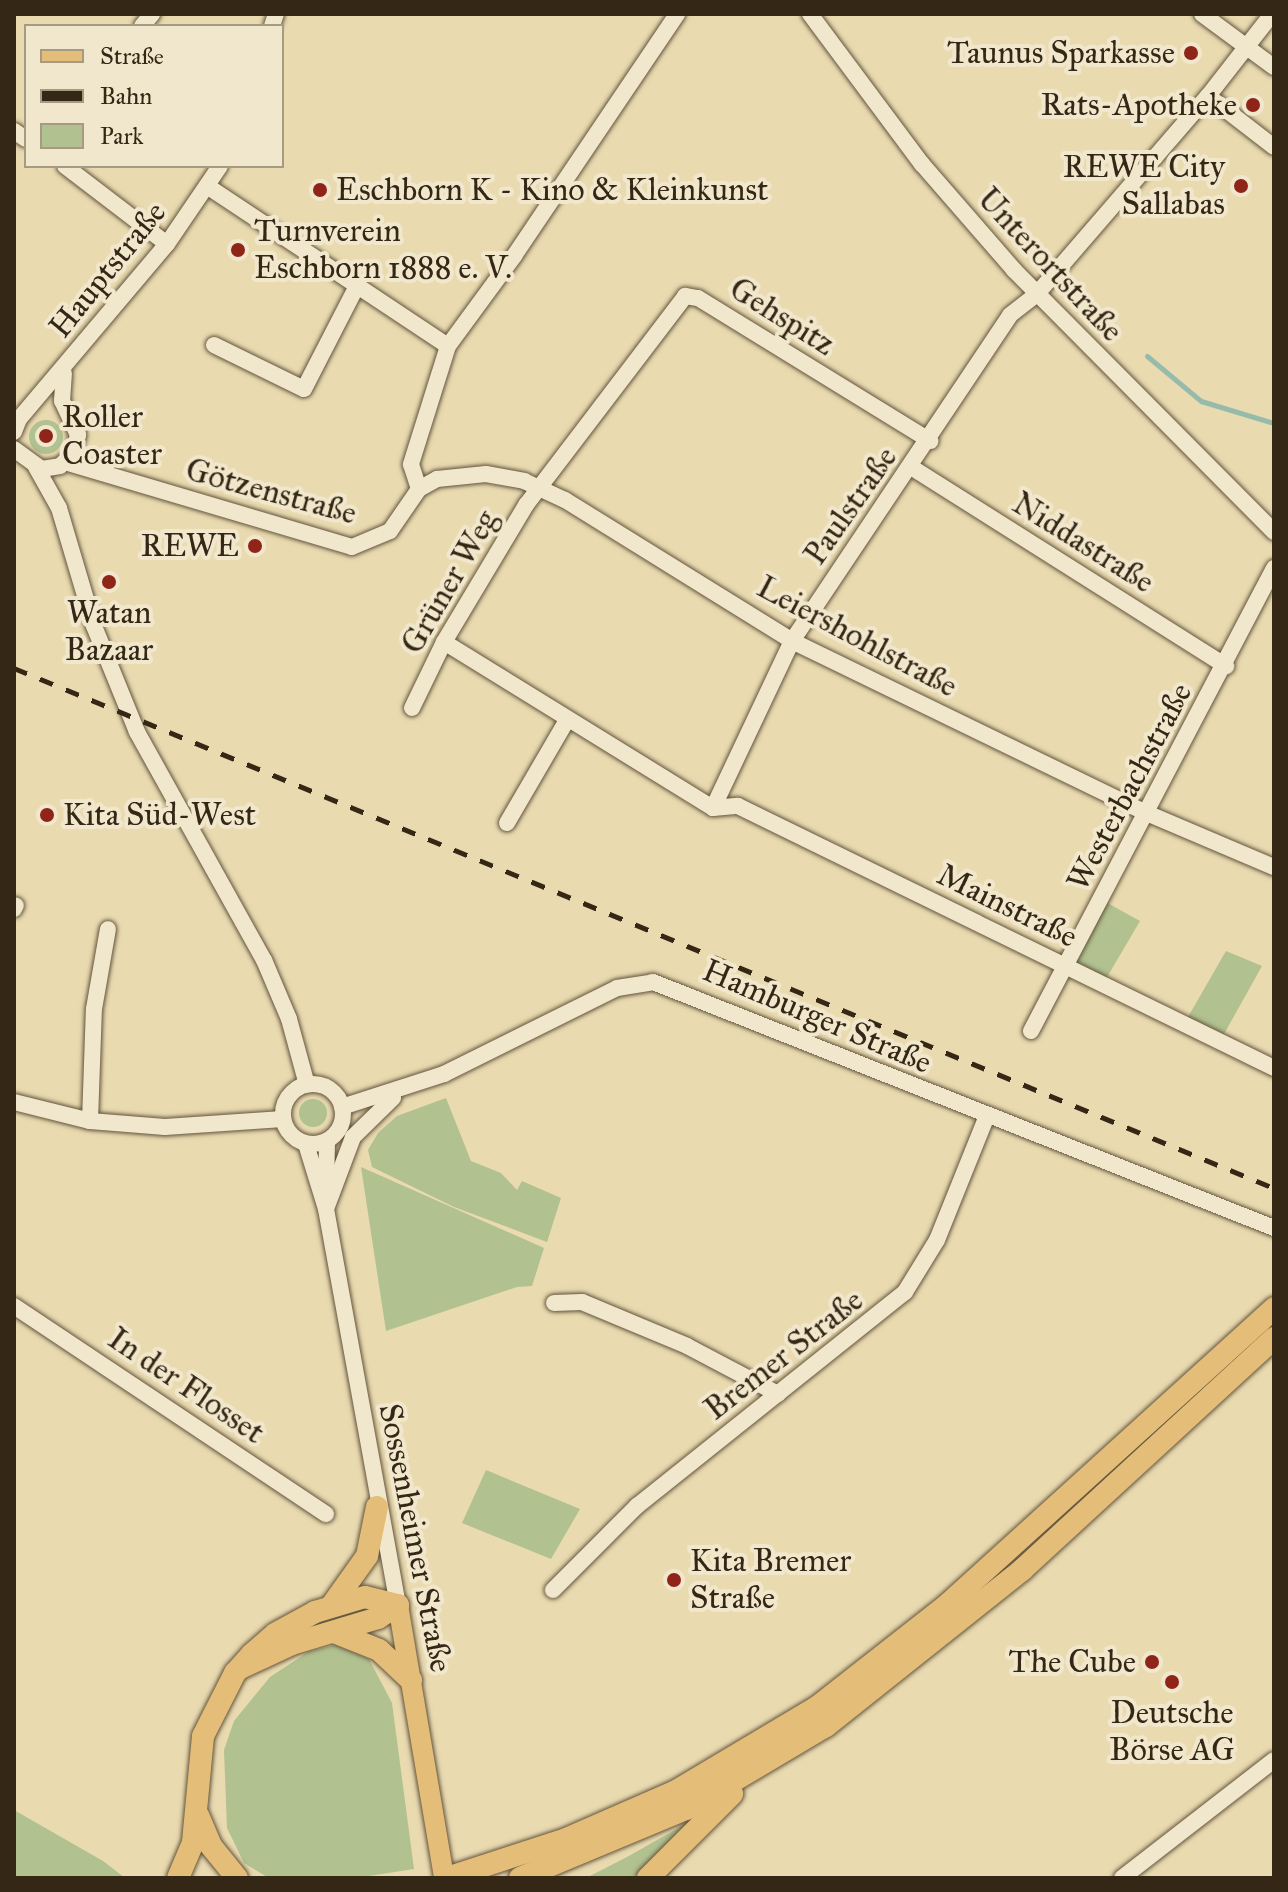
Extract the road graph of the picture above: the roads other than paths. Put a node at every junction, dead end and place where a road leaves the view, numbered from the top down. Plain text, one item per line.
1 (677, 14) edge
2 (810, 14) edge
3 (1202, 14) edge
4 (1272, 14) edge
5 (1248, 47) junction
6 (1274, 67) edge
7 (1208, 96) junction
8 (1274, 147) edge
9 (68, 168) edge
10 (219, 168) edge
11 (207, 186) junction
12 (167, 244) junction
13 (356, 288) junction
14 (1036, 295) junction
15 (214, 345) dead end
16 (448, 346) junction
17 (65, 368) junction
18 (34, 407) junction
19 (66, 412) junction
20 (16, 424) edge
21 (78, 435) junction
22 (930, 441) junction
23 (15, 447) edge
24 (64, 463) junction
25 (36, 467) junction
26 (911, 467) junction
27 (107, 473) junction
28 (539, 487) junction
29 (419, 489) junction
30 (59, 508) junction
31 (1274, 532) edge
32 (1274, 568) edge
33 (792, 641) junction
34 (444, 642) junction
35 (1226, 666) junction
36 (412, 708) dead end
37 (567, 720) junction
38 (713, 808) junction
39 (1149, 814) junction
40 (507, 823) dead end
41 (1274, 867) edge
42 (108, 929) dead end
43 (1065, 965) junction
44 (1031, 1031) dead end
45 (1274, 1068) edge
46 (307, 1085) junction
47 (408, 1089) junction
48 (14, 1102) edge
49 (342, 1107) junction
50 (986, 1118) junction
51 (283, 1119) junction
52 (90, 1121) junction
53 (327, 1141) junction
54 (306, 1144) junction
55 (326, 1209) junction
56 (1274, 1228) edge
57 (554, 1303) dead end
58 (14, 1306) edge
59 (1274, 1308) edge
60 (1274, 1338) edge
61 (778, 1394) junction
62 (377, 1507) junction
63 (326, 1514) dead end
64 (553, 1590) dead end
65 (332, 1605) junction
66 (398, 1605) junction
67 (334, 1632) junction
68 (240, 1668) junction
69 (411, 1680) junction
70 (1274, 1760) edge
71 (751, 1775) junction
72 (197, 1810) junction
73 (178, 1878) edge
74 (237, 1878) edge
75 (446, 1878) edge
76 (520, 1878) edge
77 (648, 1878) edge
78 (1122, 1878) edge

1 - 16 street
2 - 14 street, Unterortstraße
3 - 5 street
4 - 5 street, Paulstraße
5 - 6 street
5 - 7 street, Paulstraße
7 - 8 street
7 - 14 street, Paulstraße
9 - 12 street
10 - 11 street, Hauptstraße
11 - 12 street, Hauptstraße
11 - 13 street
12 - 17 street, Hauptstraße
13 - 15 street
13 - 16 street
14 - 22 street, Paulstraße
14 - 31 street, Unterortstraße
16 - 29 street
17 - 18 street, Hauptstraße
17 - 19 street, Hauptstraße
18 - 19 street
18 - 20 street, Hauptstraße
19 - 21 street, Hauptstraße
21 - 24 street
21 - 27 street
22 - 26 street, Paulstraße
22 - 28 street, Gehspitz
23 - 25 street
24 - 25 street
24 - 27 street, Götzenstraße
24 - 30 street
25 - 30 street
26 - 33 street, Paulstraße
26 - 35 street, Niddastraße
27 - 29 street, Götzenstraße
28 - 29 street, Leiershohlstraße
28 - 33 street, Leiershohlstraße
28 - 34 street, Grüner Weg
30 - 46 street
32 - 35 street, Westerbachstraße
33 - 38 street, Paulstraße
33 - 39 street, Leiershohlstraße
34 - 36 street, Grüner Weg
34 - 37 street
35 - 39 street, Westerbachstraße
37 - 38 street
37 - 40 street
38 - 43 street, Mainstraße
39 - 41 street, Leiershohlstraße
39 - 43 street, Westerbachstraße
42 - 52 street
43 - 44 street, Westerbachstraße
43 - 45 street, Mainstraße
46 - 49 street
46 - 51 street
47 - 49 street, Hamburger Straße
47 - 50 street, Hamburger Straße
47 - 55 street
48 - 52 street
49 - 53 street, Sossenheimer Straße
50 - 56 street, Hamburger Straße
50 - 61 street, Bremer Straße
51 - 52 street
51 - 54 street, Sossenheimer Straße
53 - 54 street
53 - 55 street, Sossenheimer Straße
54 - 55 street, Sossenheimer Straße
55 - 62 street, Sossenheimer Straße
57 - 61 street
58 - 63 street, In der Flosset
59 - 75 highway
60 - 71 highway
61 - 64 street, Bremer Straße
62 - 65 highway
62 - 66 street, Sossenheimer Straße
65 - 66 highway
65 - 68 highway
66 - 67 highway
66 - 69 main road, Sossenheimer Straße
67 - 68 highway
67 - 69 highway
68 - 72 highway
69 - 75 main road, Sossenheimer Straße
70 - 78 street
71 - 76 highway
71 - 77 highway
72 - 73 highway
72 - 74 highway

